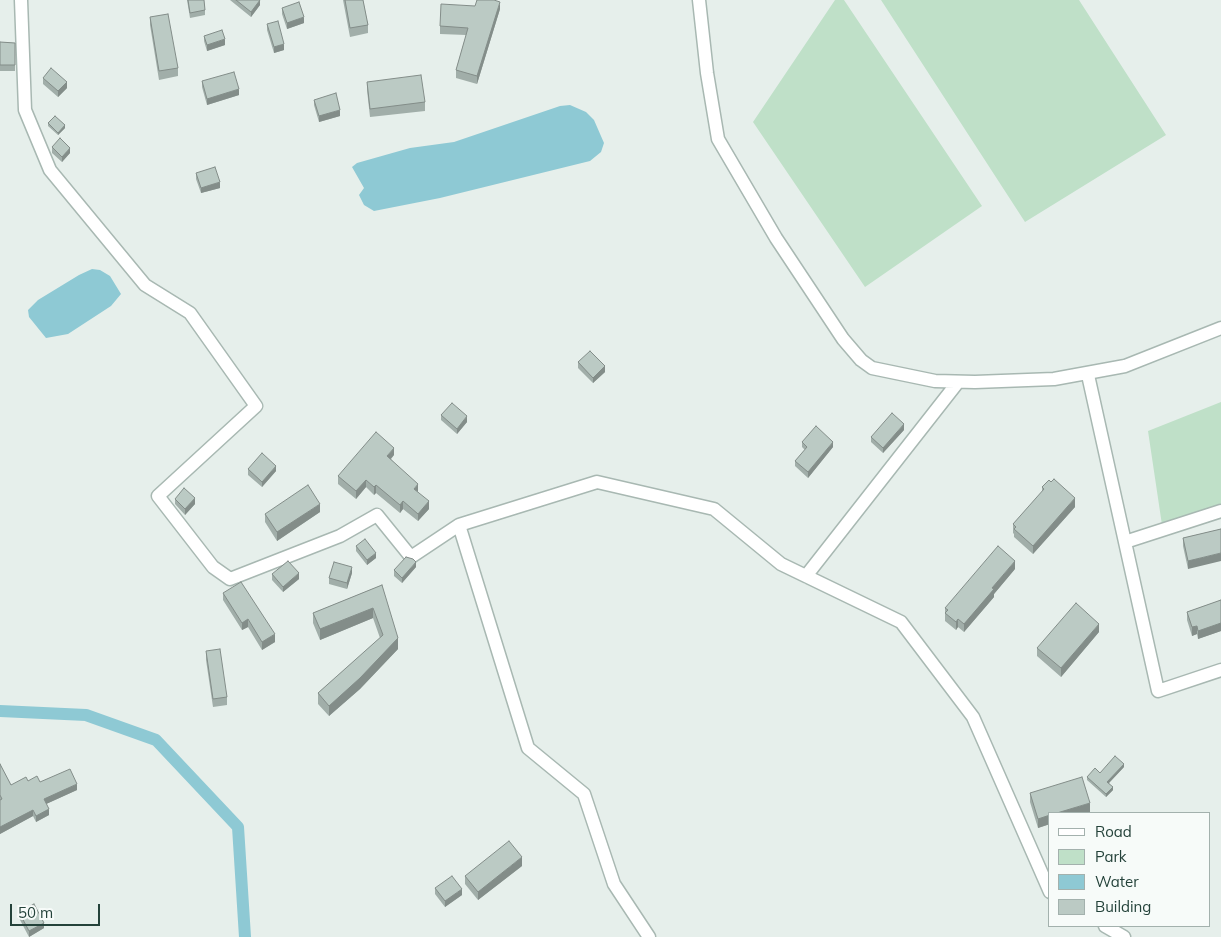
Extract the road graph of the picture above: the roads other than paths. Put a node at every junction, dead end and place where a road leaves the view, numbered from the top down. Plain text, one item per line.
1 (20, 0) edge
2 (699, 0) edge
3 (1221, 328) edge
4 (1088, 374) junction
5 (958, 382) junction
6 (1221, 511) edge
7 (459, 525) junction
8 (1125, 542) junction
9 (806, 576) junction
10 (1221, 670) edge
11 (1048, 887) edge
12 (1107, 927) edge
13 (648, 937) edge
14 (1124, 937) edge

1 - 7 street
2 - 5 street
3 - 4 street
4 - 5 street
4 - 8 street
5 - 9 street
6 - 8 street
7 - 9 street
7 - 13 street
8 - 10 street
9 - 11 street
12 - 14 street

